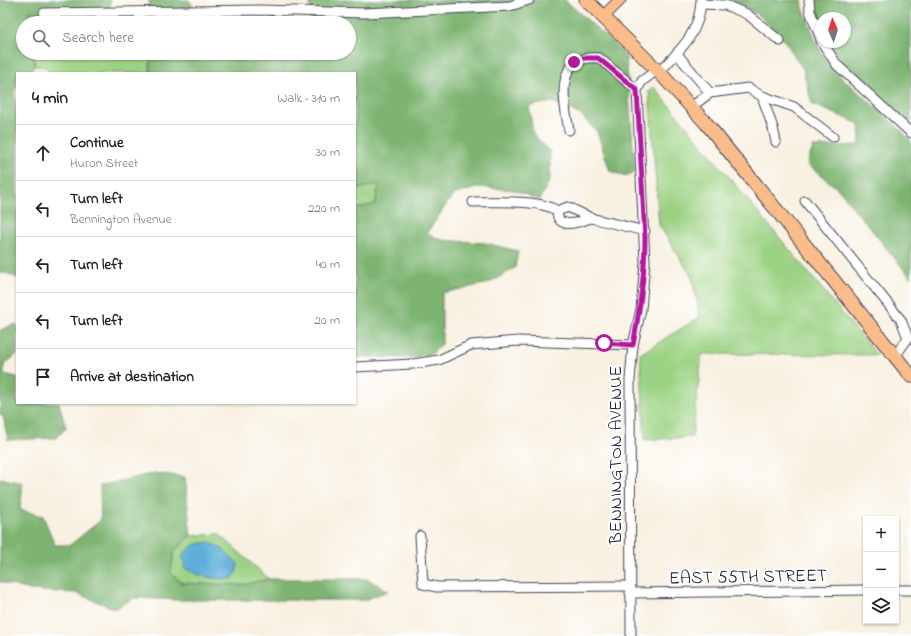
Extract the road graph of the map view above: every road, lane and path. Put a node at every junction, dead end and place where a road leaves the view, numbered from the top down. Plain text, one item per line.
1 (528, 0) edge
2 (586, 0) edge
3 (620, 0) edge
4 (809, 0) edge
5 (701, 2) edge
6 (139, 12) junction
7 (44, 13) dead end
8 (139, 16) edge
9 (604, 16) junction
10 (815, 24) edge
11 (780, 41) dead end
12 (826, 48) edge
13 (677, 54) junction
14 (658, 71) junction
15 (637, 90) junction
16 (710, 93) junction
17 (762, 96) junction
18 (691, 107) junction
19 (569, 130) dead end
20 (911, 133) edge
21 (833, 137) dead end
22 (776, 142) dead end
23 (805, 201) dead end
24 (473, 202) dead end
25 (557, 211) junction
26 (591, 218) junction
27 (645, 231) junction
28 (633, 345) junction
29 (895, 356) junction
30 (356, 367) edge
31 (911, 376) edge
32 (420, 536) dead end
33 (630, 590) junction
34 (863, 590) edge
35 (899, 590) edge
36 (911, 590) edge
37 (631, 636) edge

1 - 6 street
2 - 9 highway
3 - 9 main road
4 - 10 street
5 - 11 street
5 - 13 street
6 - 7 street
6 - 8 street
9 - 14 highway
12 - 20 street
13 - 14 street
13 - 16 street
14 - 15 street
14 - 18 highway
15 - 19 street
15 - 27 street, BENNINGTON AVENUE
16 - 17 street
16 - 18 street
17 - 21 street
17 - 22 street
18 - 29 highway
23 - 29 street
24 - 25 street
25 - 26 street
25 - 26 street
26 - 27 street
27 - 28 street, BENNINGTON AVENUE
28 - 30 street
28 - 33 street, BENNINGTON AVENUE
29 - 31 highway
32 - 33 street, EAST 55TH STREET
33 - 34 street, EAST 55TH STREET
33 - 37 street, BENNINGTON AVENUE
35 - 36 street

